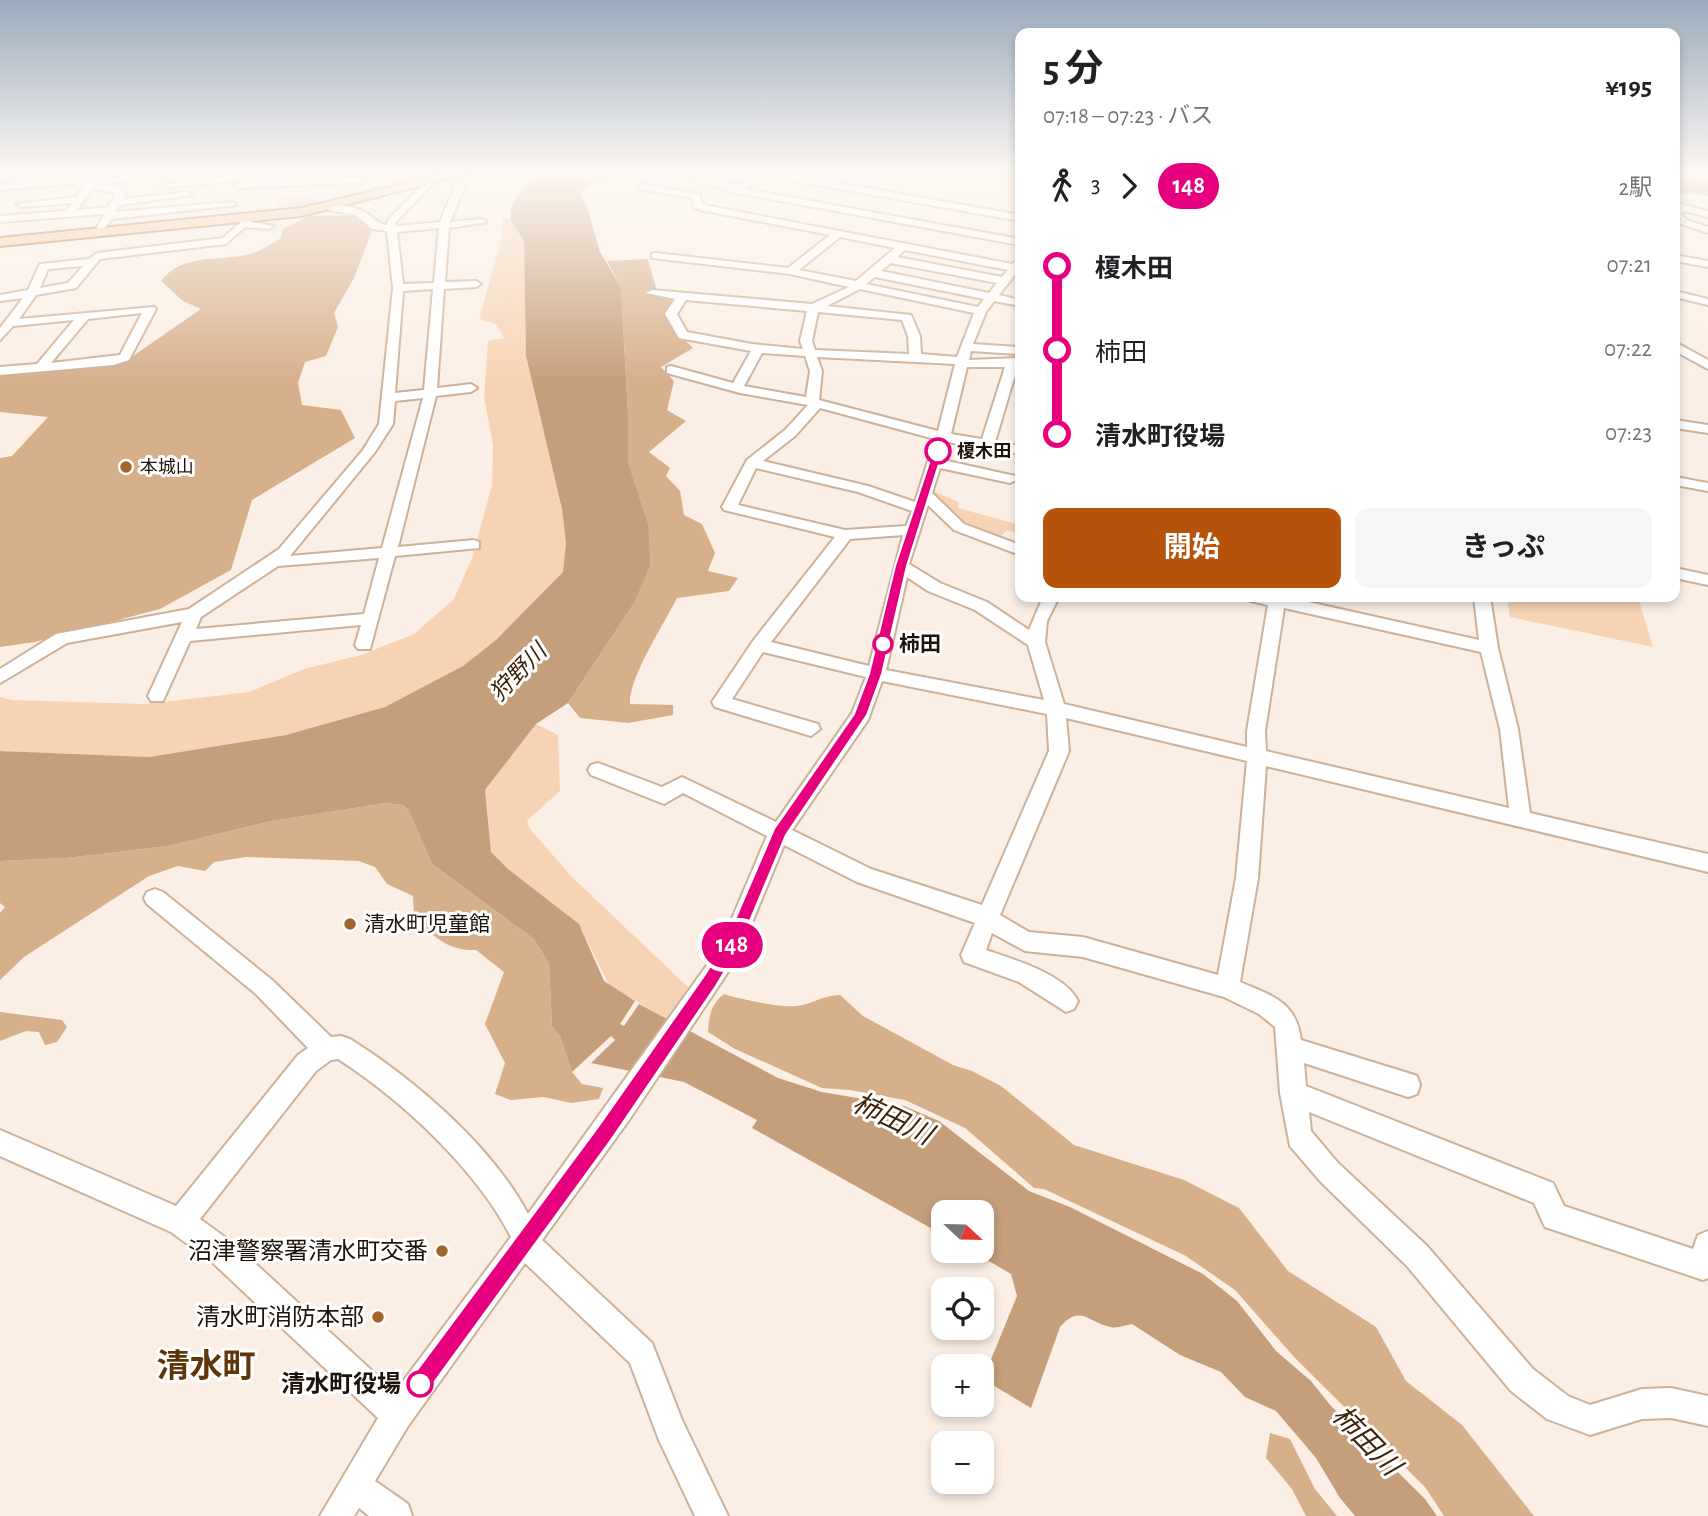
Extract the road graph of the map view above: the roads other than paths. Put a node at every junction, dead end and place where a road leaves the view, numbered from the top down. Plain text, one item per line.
1 (116, 242) edge
2 (219, 242) edge
3 (393, 242) edge
4 (443, 242) edge
5 (828, 242) edge
6 (920, 242) edge
7 (928, 242) edge
8 (112, 254) junction
9 (656, 256) dead end
10 (889, 259) junction
11 (1680, 259) edge
12 (90, 262) junction
13 (1708, 264) edge
14 (1014, 270) edge
15 (790, 271) junction
16 (873, 273) junction
17 (475, 284) dead end
18 (72, 286) junction
19 (439, 286) junction
20 (857, 286) junction
21 (398, 288) junction
22 (32, 293) junction
23 (652, 293) dead end
24 (1680, 295) edge
25 (682, 297) junction
26 (0, 298) edge
27 (1708, 302) edge
28 (1015, 303) edge
29 (986, 304) junction
30 (62, 305) dead end
31 (813, 307) junction
32 (84, 316) junction
33 (12, 323) junction
34 (0, 335) edge
35 (1680, 350) edge
36 (757, 351) junction
37 (809, 351) junction
38 (915, 356) junction
39 (964, 357) junction
40 (1015, 359) edge
41 (1708, 365) edge
42 (1015, 366) edge
43 (41, 367) junction
44 (671, 370) dead end
45 (0, 371) edge
46 (471, 387) dead end
47 (738, 387) junction
48 (430, 394) junction
49 (389, 398) junction
50 (815, 403) junction
51 (1680, 425) edge
52 (1708, 429) edge
53 (943, 436) junction
54 (987, 444) junction
55 (1015, 449) edge
56 (934, 462) junction
57 (752, 463) junction
58 (1010, 478) dead end
59 (1680, 482) edge
60 (1708, 487) edge
61 (921, 501) junction
62 (912, 530) junction
63 (845, 535) junction
64 (474, 545) dead end
65 (1015, 548) edge
66 (388, 555) junction
67 (274, 562) junction
68 (901, 566) junction
69 (1680, 574) edge
70 (1708, 580) edge
71 (1049, 602) edge
72 (1277, 602) edge
73 (1290, 602) edge
74 (1483, 602) edge
75 (194, 614) junction
76 (371, 620) junction
77 (186, 636) junction
78 (1036, 642) junction
79 (364, 645) dead end
80 (759, 645) junction
81 (1489, 648) junction
82 (876, 674) junction
83 (0, 677) edge
84 (158, 696) dead end
85 (1056, 709) junction
86 (811, 729) dead end
87 (1255, 756) junction
88 (598, 770) dead end
89 (1521, 819) junction
90 (779, 833) junction
91 (1708, 863) edge
92 (155, 898) dead end
93 (987, 918) junction
94 (1227, 988) junction
95 (1066, 1001) dead end
96 (1288, 1047) junction
97 (326, 1049) junction
98 (1408, 1085) dead end
99 (1293, 1093) junction
100 (0, 1143) edge
101 (181, 1222) junction
102 (525, 1242) junction
103 (1708, 1245) edge
104 (1708, 1411) edge
105 (397, 1415) junction
106 (354, 1485) junction
107 (336, 1516) edge
108 (396, 1516) edge
109 (712, 1516) edge

1 - 8 street
2 - 8 street
3 - 21 street
4 - 19 street
5 - 15 street
6 - 10 street
7 - 14 street
8 - 12 street
9 - 15 street
10 - 14 street
10 - 16 street
11 - 13 street
12 - 18 street
12 - 22 street
14 - 29 street
15 - 20 street
16 - 20 street
16 - 29 street
17 - 19 street
18 - 22 street
18 - 30 street
19 - 21 street
19 - 48 street
20 - 29 street
20 - 31 street
21 - 49 street
22 - 26 street
22 - 33 street
23 - 25 street
24 - 27 street
25 - 31 street
25 - 36 street
28 - 29 street
29 - 39 street
31 - 37 street
31 - 38 street
32 - 33 street
32 - 43 street
32 - 43 street
33 - 34 street
35 - 41 street
36 - 37 street
36 - 47 street
37 - 38 street
37 - 50 street
38 - 39 street
39 - 40 street
39 - 53 street
42 - 54 street
43 - 45 street
44 - 47 street
46 - 48 street
47 - 50 street
48 - 49 street
48 - 66 street
49 - 67 street
50 - 53 street
50 - 57 street
51 - 52 street
53 - 54 street
53 - 56 street
54 - 55 street
56 - 58 street
56 - 61 street
57 - 61 street
57 - 63 street
59 - 60 street
61 - 62 street
61 - 65 street
62 - 63 street
62 - 68 street
63 - 80 street
64 - 66 street
66 - 67 street
66 - 76 street
67 - 75 street
68 - 78 street
68 - 82 street
69 - 70 street
71 - 78 street
72 - 87 street
73 - 81 street
74 - 81 street
75 - 77 street
75 - 83 street
76 - 77 street
76 - 79 street
77 - 84 street
78 - 85 street
80 - 82 street
80 - 86 street
81 - 89 street
82 - 85 street
82 - 90 street
85 - 87 street
85 - 93 street
87 - 89 street
87 - 94 street
88 - 90 street
89 - 91 street
90 - 93 street
90 - 102 street
92 - 97 street
93 - 94 street
93 - 95 street
94 - 96 street
96 - 98 street
96 - 99 street
97 - 101 street
97 - 102 street
99 - 103 street
99 - 104 street
100 - 101 street
101 - 105 street
102 - 105 street
102 - 109 street
105 - 106 street
106 - 107 street
106 - 108 street

